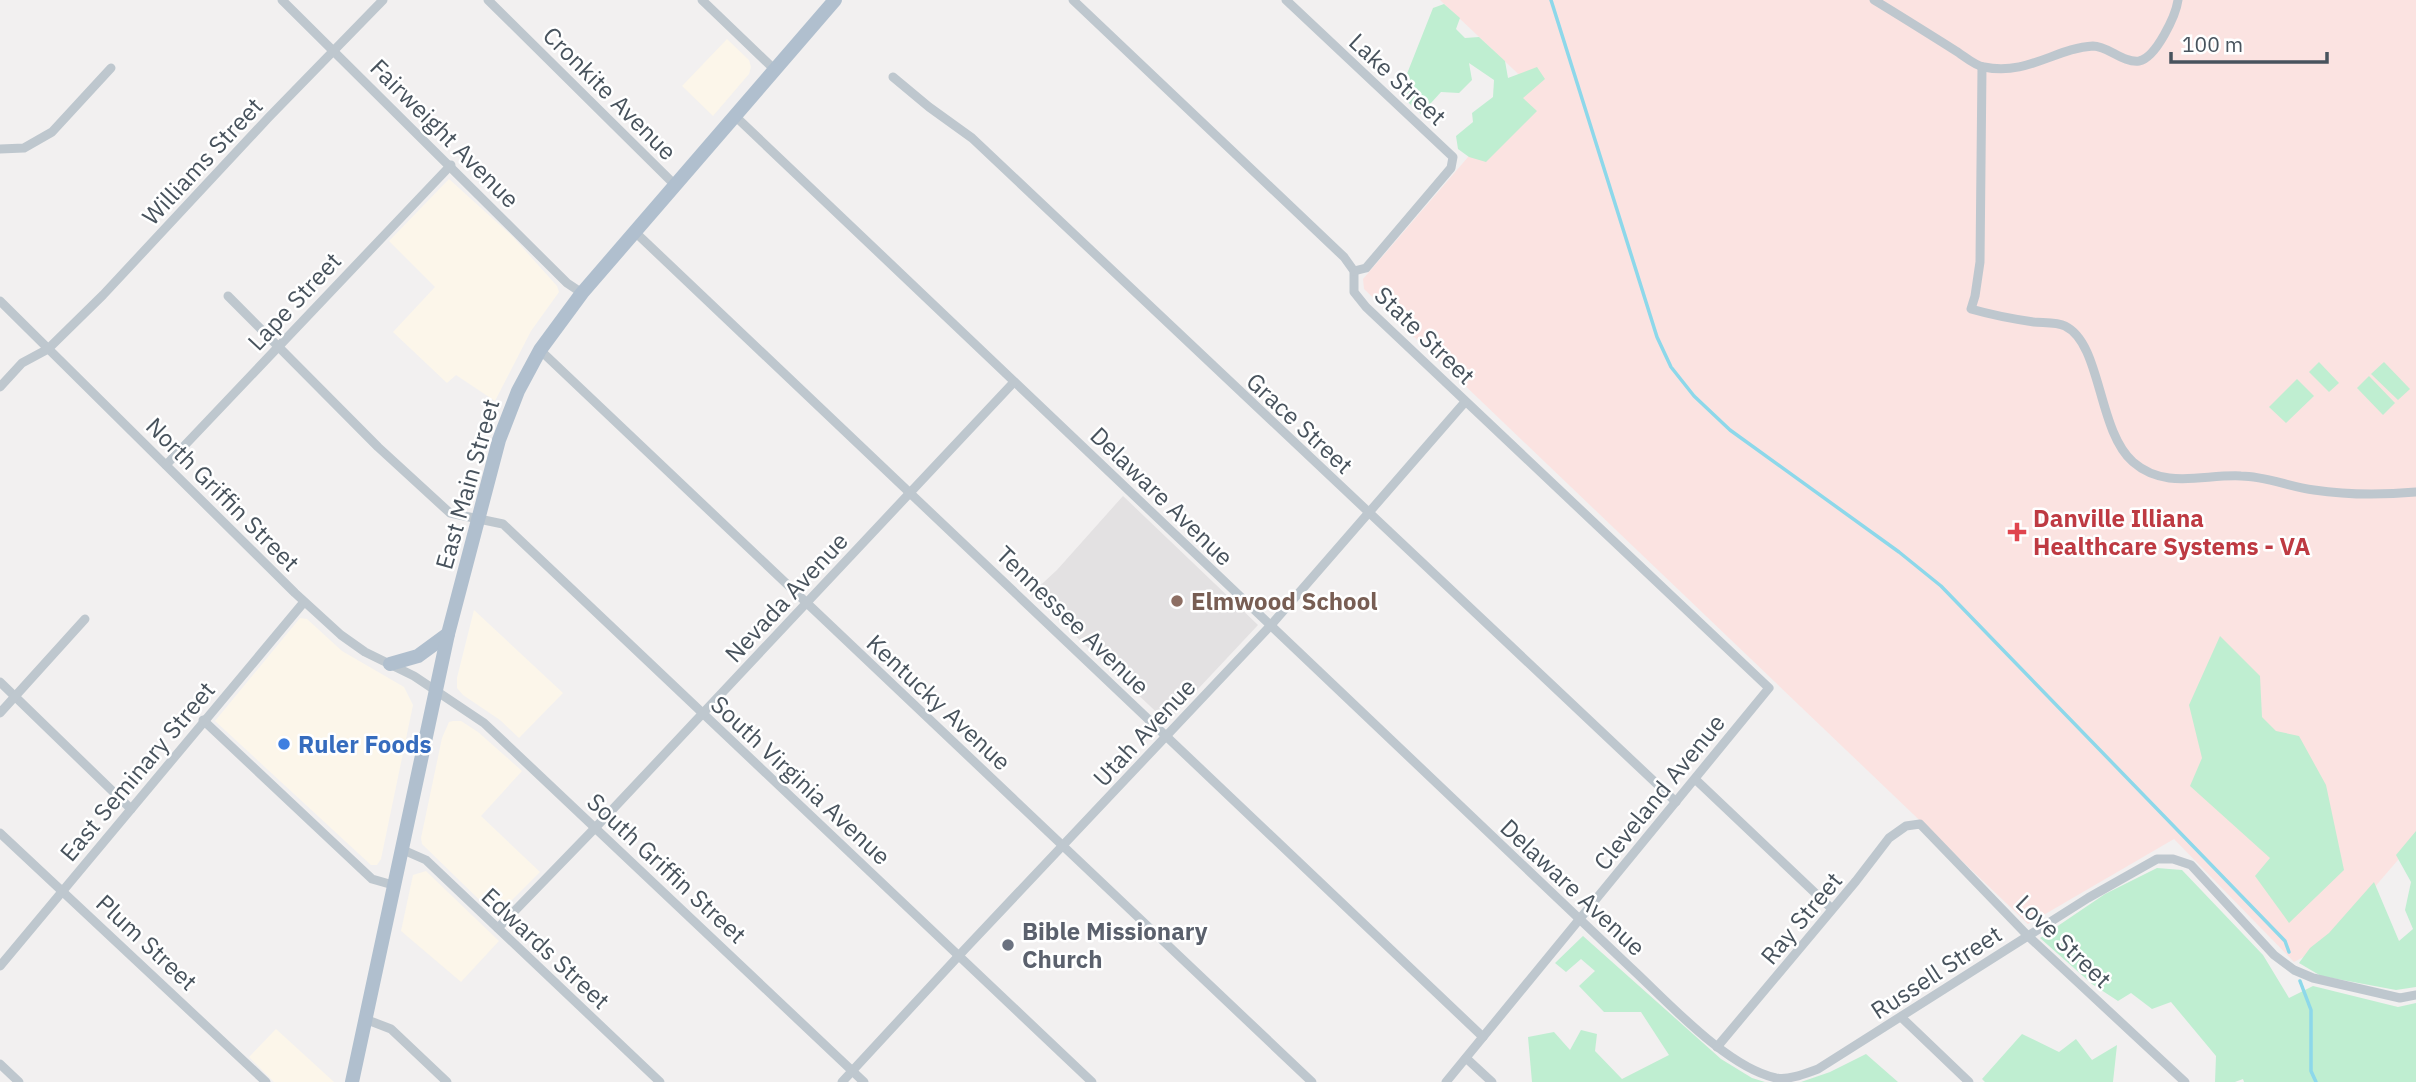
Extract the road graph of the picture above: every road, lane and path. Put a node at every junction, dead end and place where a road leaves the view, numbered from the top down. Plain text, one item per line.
1 (282, 0) edge
2 (383, 0) edge
3 (488, 0) edge
4 (702, 0) edge
5 (835, 0) edge
6 (1073, 0) edge
7 (1286, 0) edge
8 (1874, 0) edge
9 (2178, 0) edge
10 (334, 50) junction
11 (111, 68) dead end
12 (1982, 68) junction
13 (775, 70) junction
14 (892, 77) dead end
15 (735, 116) junction
16 (0, 149) edge
17 (450, 165) junction
18 (676, 185) junction
19 (635, 232) junction
20 (1354, 271) junction
21 (582, 293) junction
22 (228, 296) dead end
23 (0, 301) edge
24 (278, 346) junction
25 (48, 349) junction
26 (540, 350) junction
27 (1014, 382) junction
28 (0, 387) edge
29 (1465, 402) junction
30 (166, 465) junction
31 (2416, 492) edge
32 (912, 493) junction
33 (1369, 514) junction
34 (478, 519) junction
35 (304, 602) junction
36 (806, 603) junction
37 (85, 619) dead end
38 (1271, 625) junction
39 (448, 634) junction
40 (390, 664) junction
41 (0, 682) edge
42 (1769, 688) joint
43 (436, 691) junction
44 (15, 697) junction
45 (0, 713) edge
46 (702, 714) junction
47 (204, 720) junction
48 (1167, 736) junction
49 (1695, 779) junction
50 (1676, 802) junction
51 (131, 809) junction
52 (1920, 824) joint
53 (596, 827) junction
54 (0, 833) edge
55 (1063, 845) junction
56 (401, 849) junction
57 (393, 886) junction
58 (64, 891) junction
59 (1832, 909) junction
60 (1580, 919) junction
61 (498, 928) junction
62 (2028, 936) junction
63 (959, 955) junction
64 (0, 966) edge
65 (2416, 995) edge
66 (1901, 1017) junction
67 (365, 1020) junction
68 (1483, 1037) junction
69 (1717, 1046) junction
70 (1466, 1058) junction
71 (0, 1064) edge
72 (853, 1071) junction
73 (19, 1082) edge
74 (266, 1082) edge
75 (352, 1082) edge
76 (447, 1082) edge
77 (660, 1082) edge
78 (842, 1082) edge
79 (864, 1082) edge
80 (1092, 1082) edge
81 (1312, 1082) edge
82 (1446, 1082) edge
83 (1492, 1082) edge
84 (1969, 1082) edge
85 (2185, 1082) edge

1 - 10 street, Fairweight Avenue
2 - 10 street, Williams Street
3 - 18 street, Cronkite Avenue
4 - 13 street
5 - 13 main road, East Main Street
6 - 20 street, State Street
7 - 20 street, Lake Street
8 - 12 street
9 - 12 street
10 - 17 street, Fairweight Avenue
10 - 25 street, Williams Street
11 - 16 street
12 - 31 street
13 - 15 main road, East Main Street
14 - 33 street, Grace Street
15 - 18 main road, East Main Street
15 - 27 street, Delaware Avenue
17 - 21 street, Fairweight Avenue
17 - 24 street, Lape Street
18 - 19 main road, East Main Street
19 - 21 main road, East Main Street
19 - 32 street, Tennessee Avenue
20 - 29 street, State Street
21 - 26 main road, East Main Street
22 - 24 street, South Virginia Avenue
23 - 25 street, North Griffin Street
24 - 30 street, Lape Street
24 - 34 street, South Virginia Avenue
25 - 28 street, Williams Street
25 - 30 street, North Griffin Street
26 - 34 main road, East Main Street
26 - 36 street, Kentucky Avenue
27 - 32 street, Nevada Avenue
27 - 38 street, Delaware Avenue
29 - 33 street, Utah Avenue
29 - 42 street, State Street
30 - 35 street, North Griffin Street
32 - 36 street, Nevada Avenue
32 - 48 street, Tennessee Avenue
33 - 38 street, Utah Avenue
33 - 50 street, Grace Street
34 - 39 main road, East Main Street
34 - 46 street, South Virginia Avenue
35 - 40 street, North Griffin Street
35 - 47 street, East Seminary Street
36 - 46 street, Nevada Avenue
36 - 55 street, Kentucky Avenue
37 - 44 street
38 - 48 street, Utah Avenue
38 - 60 street, Delaware Avenue
39 - 40 main road
39 - 43 main road, East Main Street
40 - 43 street, North Griffin Street
41 - 44 street
42 - 49 street, Cleveland Avenue
43 - 53 street, South Griffin Street
43 - 56 main road, East Main Street
44 - 45 street
44 - 51 street
46 - 53 street, Nevada Avenue
46 - 63 street, South Virginia Avenue
47 - 51 street, East Seminary Street
47 - 57 street
48 - 55 street, Utah Avenue
48 - 68 street, Tennessee Avenue
49 - 50 street, Cleveland Avenue
49 - 59 street
50 - 60 street, Cleveland Avenue
51 - 58 street, East Seminary Street
52 - 59 street, Ray Street
52 - 62 street, Love Street
53 - 61 street, Nevada Avenue
53 - 72 street, South Griffin Street
54 - 58 street, Plum Street
55 - 63 street, Utah Avenue
55 - 81 street, Kentucky Avenue
56 - 57 main road, East Main Street
56 - 61 street, Edwards Street
57 - 67 main road, East Main Street
58 - 64 street, East Seminary Street
58 - 74 street, Plum Street
59 - 69 street, Ray Street
60 - 68 street, Cleveland Avenue
60 - 69 street, Delaware Avenue
61 - 77 street, Edwards Street
62 - 65 street, Russell Street
62 - 66 street, Russell Street
62 - 85 street, Love Street
63 - 72 street, Utah Avenue
63 - 80 street, South Virginia Avenue
66 - 69 street, Russell Street
66 - 84 street
67 - 75 main road, East Main Street
67 - 76 street
68 - 70 street, Cleveland Avenue
70 - 82 street, Cleveland Avenue
70 - 83 street
71 - 73 street
72 - 78 street, Utah Avenue
72 - 79 street, South Griffin Street

